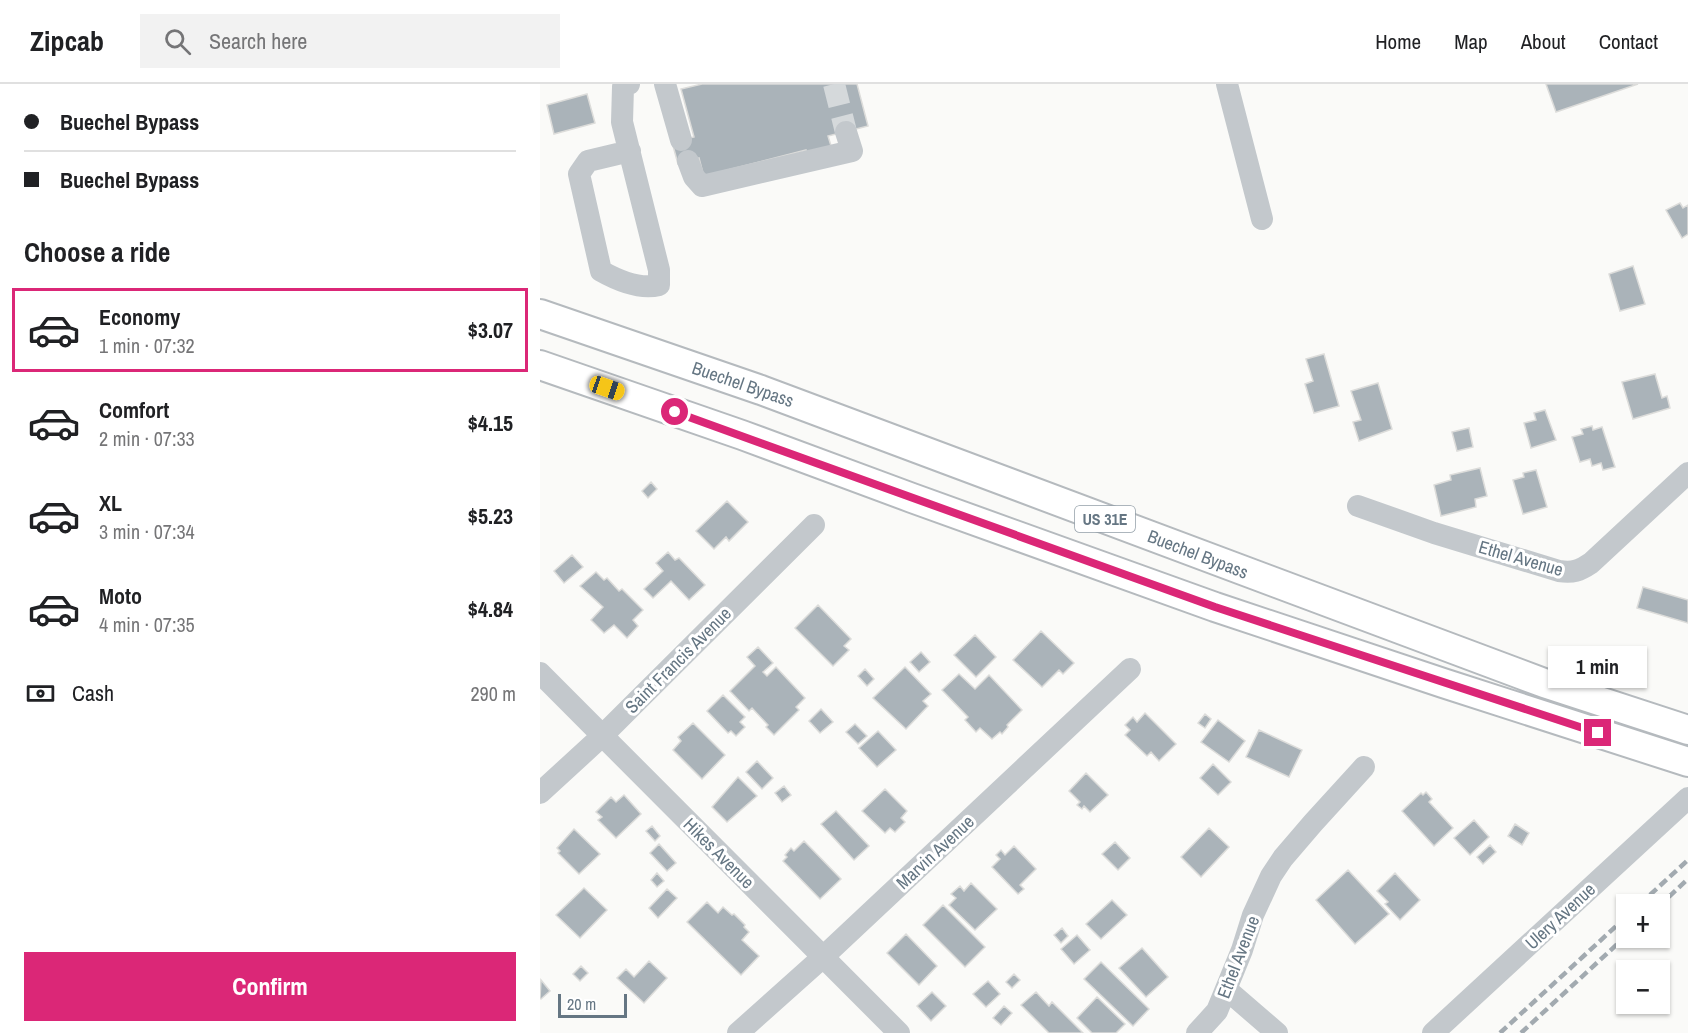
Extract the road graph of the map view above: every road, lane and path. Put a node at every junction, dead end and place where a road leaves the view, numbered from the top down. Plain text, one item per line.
1 (629, 84) edge
2 (665, 84) edge
3 (1227, 84) edge
4 (846, 132) tunnel mouth
5 (630, 151) junction
6 (1262, 219) dead end
7 (540, 314) edge
8 (540, 365) edge
9 (1688, 473) edge
10 (1358, 506) dead end
11 (814, 525) dead end
12 (1130, 669) dead end
13 (540, 673) edge
14 (1679, 728) edge
15 (602, 736) junction
16 (1688, 762) edge
17 (1365, 767) dead end
18 (540, 793) edge
19 (1688, 798) edge
20 (823, 957) junction
21 (1227, 989) junction
22 (738, 1033) edge
23 (899, 1033) edge
24 (1197, 1033) edge
25 (1276, 1033) edge
26 (1432, 1033) edge

1 - 5 street
2 - 4 street
3 - 6 street
5 - 5 street
7 - 14 main road, Buechel Bypass / US 31E
8 - 16 main road, US 31E
9 - 10 street, Ethel Avenue
11 - 15 street, Saint Francis Avenue
12 - 20 street, Marvin Avenue
13 - 15 street, Hikes Avenue
15 - 18 street, Saint Francis Avenue
15 - 20 street, Hikes Avenue
17 - 21 street, Ethel Avenue
19 - 26 street, Ulery Avenue
20 - 22 street, Marvin Avenue
20 - 23 street, Hikes Avenue
21 - 24 street, Ethel Avenue
21 - 25 street

